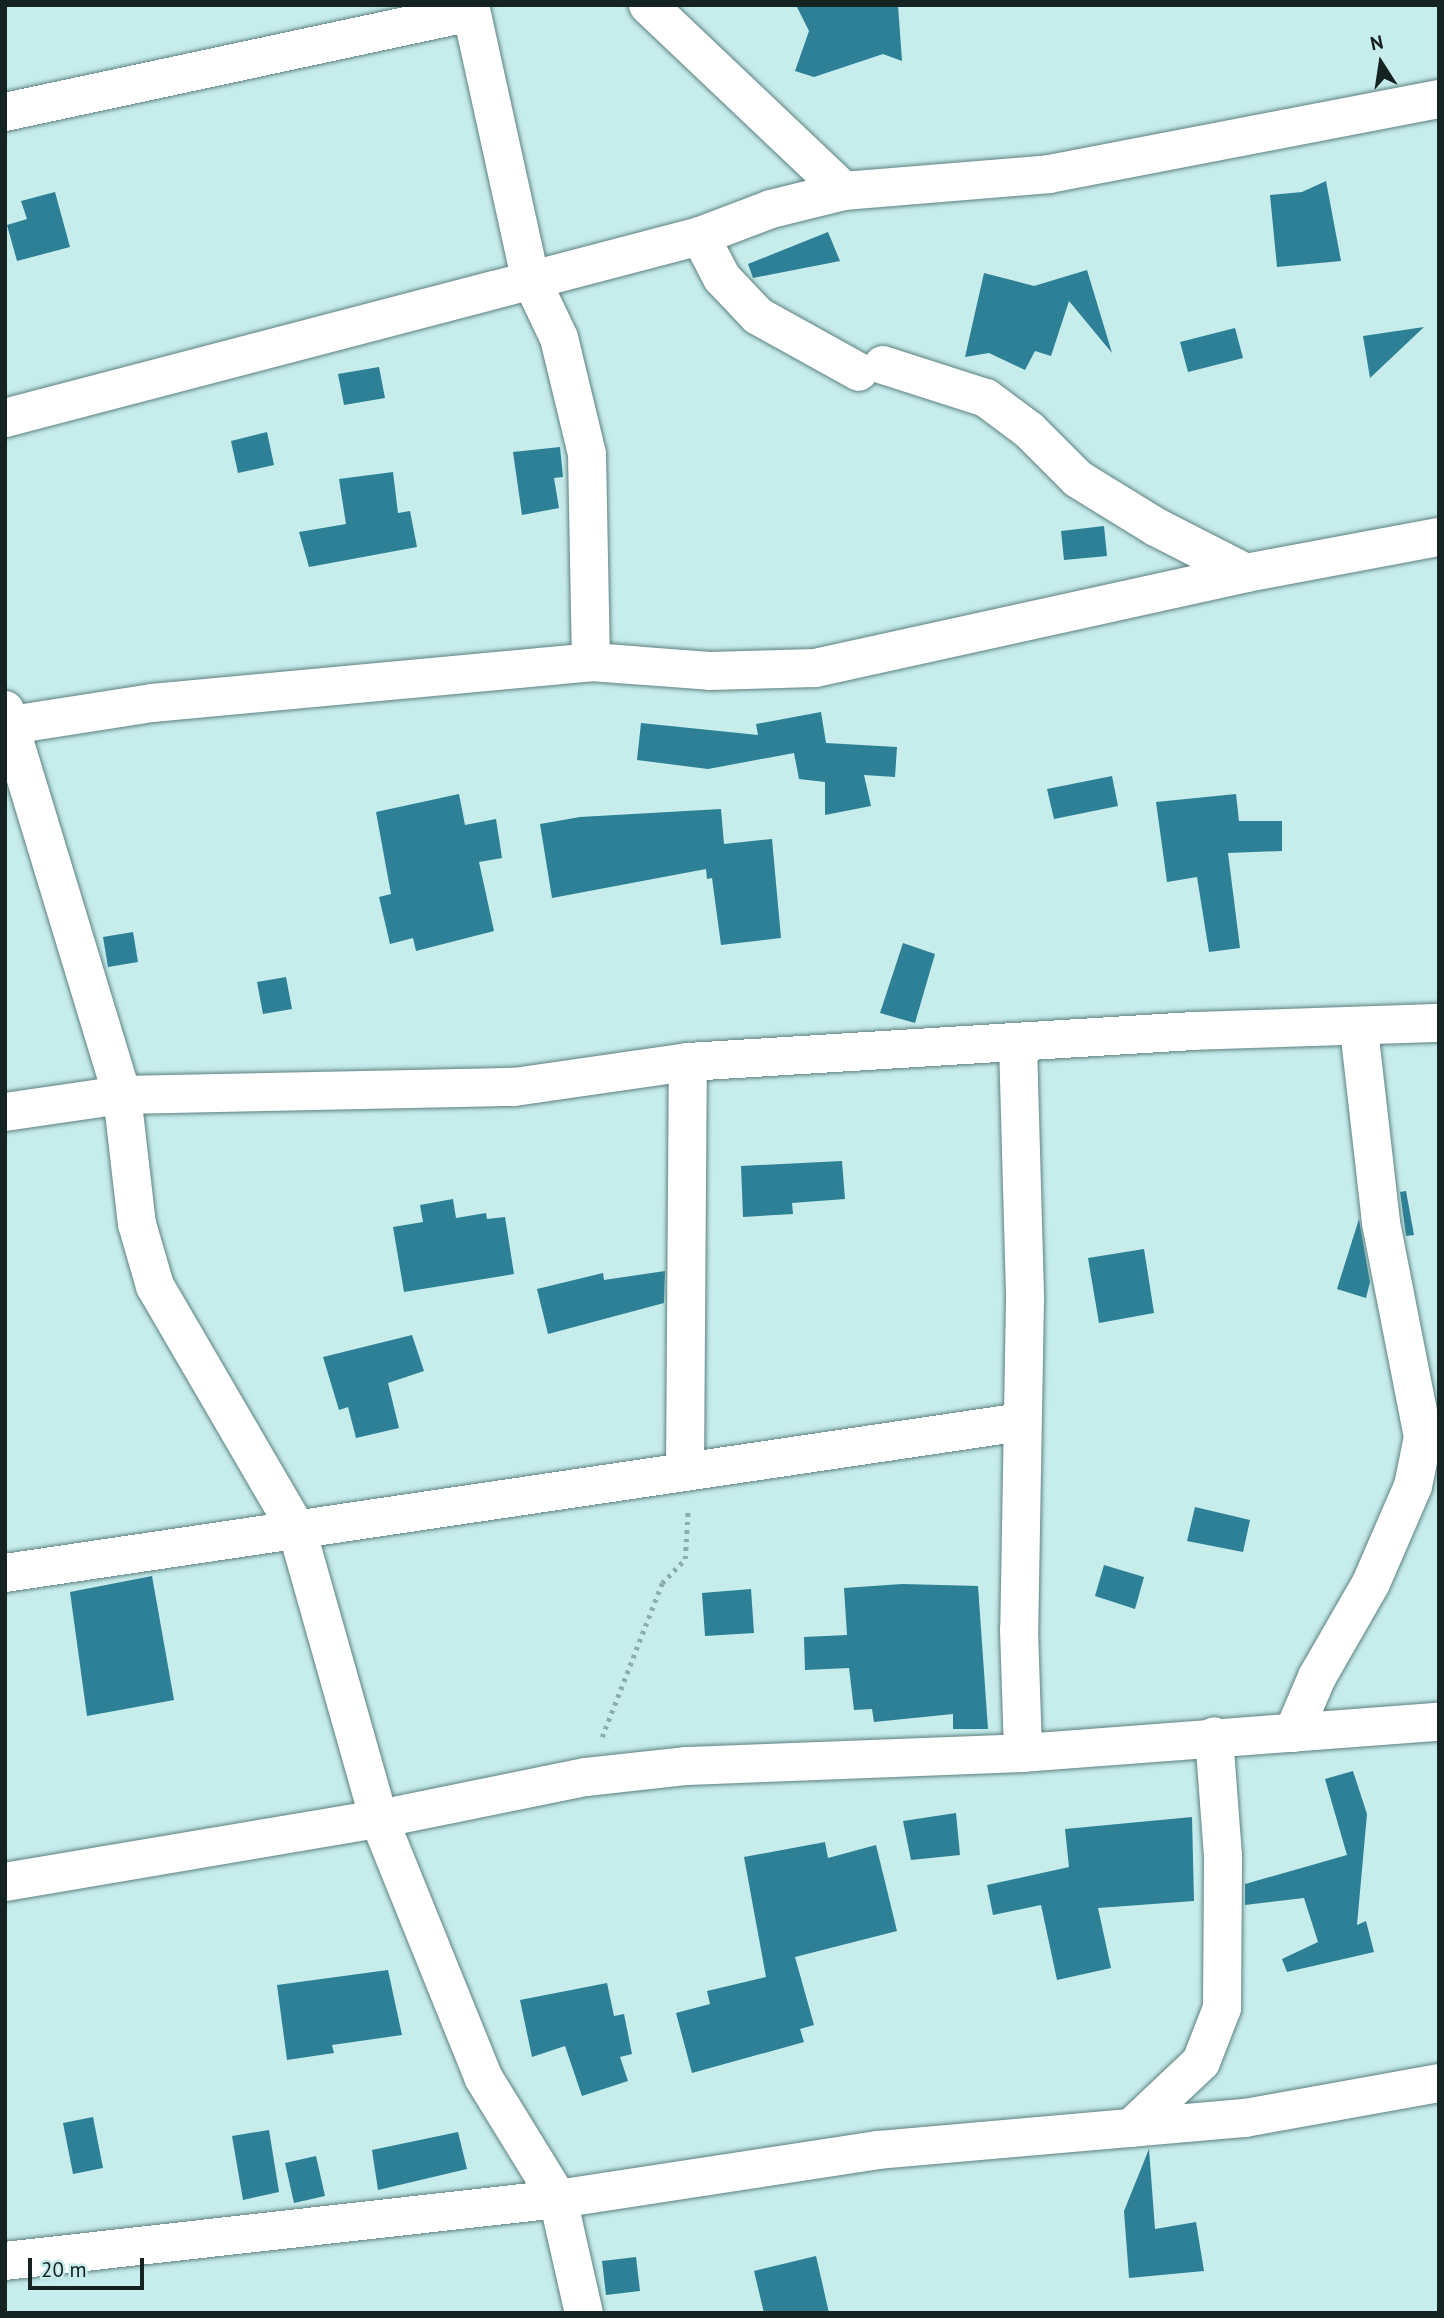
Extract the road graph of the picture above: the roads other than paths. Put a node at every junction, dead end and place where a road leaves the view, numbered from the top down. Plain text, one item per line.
1 (648, 5) edge
2 (470, 9) edge
3 (1439, 99) edge
4 (5, 112) edge
5 (844, 191) junction
6 (700, 236) junction
7 (530, 277) junction
8 (5, 418) edge
9 (1439, 537) edge
10 (1246, 573) junction
11 (591, 662) junction
12 (7, 720) edge
13 (1439, 1023) edge
14 (1359, 1028) junction
15 (1018, 1044) junction
16 (688, 1062) junction
17 (122, 1095) junction
18 (5, 1112) edge
19 (1021, 1422) junction
20 (685, 1471) junction
21 (298, 1530) junction
22 (5, 1573) edge
23 (1439, 1722) edge
24 (1293, 1733) junction
25 (1214, 1736) junction
26 (1023, 1754) junction
27 (379, 1819) junction
28 (5, 1882) edge
29 (1439, 2083) edge
30 (1131, 2128) junction
31 (558, 2199) junction
32 (5, 2261) edge
33 (584, 2313) edge

1 - 5 street
2 - 4 street
2 - 7 street
3 - 5 street
5 - 6 street
6 - 7 street
6 - 10 street
7 - 8 street
7 - 11 street
9 - 10 street
10 - 11 street
11 - 12 street
12 - 17 street
13 - 14 street
14 - 15 street
14 - 24 street
15 - 16 street
15 - 19 street
16 - 17 street
16 - 20 street
17 - 18 street
17 - 21 street
19 - 20 street
19 - 26 street
20 - 21 street
21 - 22 street
21 - 27 street
23 - 24 street
24 - 25 street
25 - 26 street
25 - 30 street
26 - 27 street
27 - 28 street
27 - 31 street
29 - 30 street
30 - 31 street
31 - 32 street
31 - 33 street

